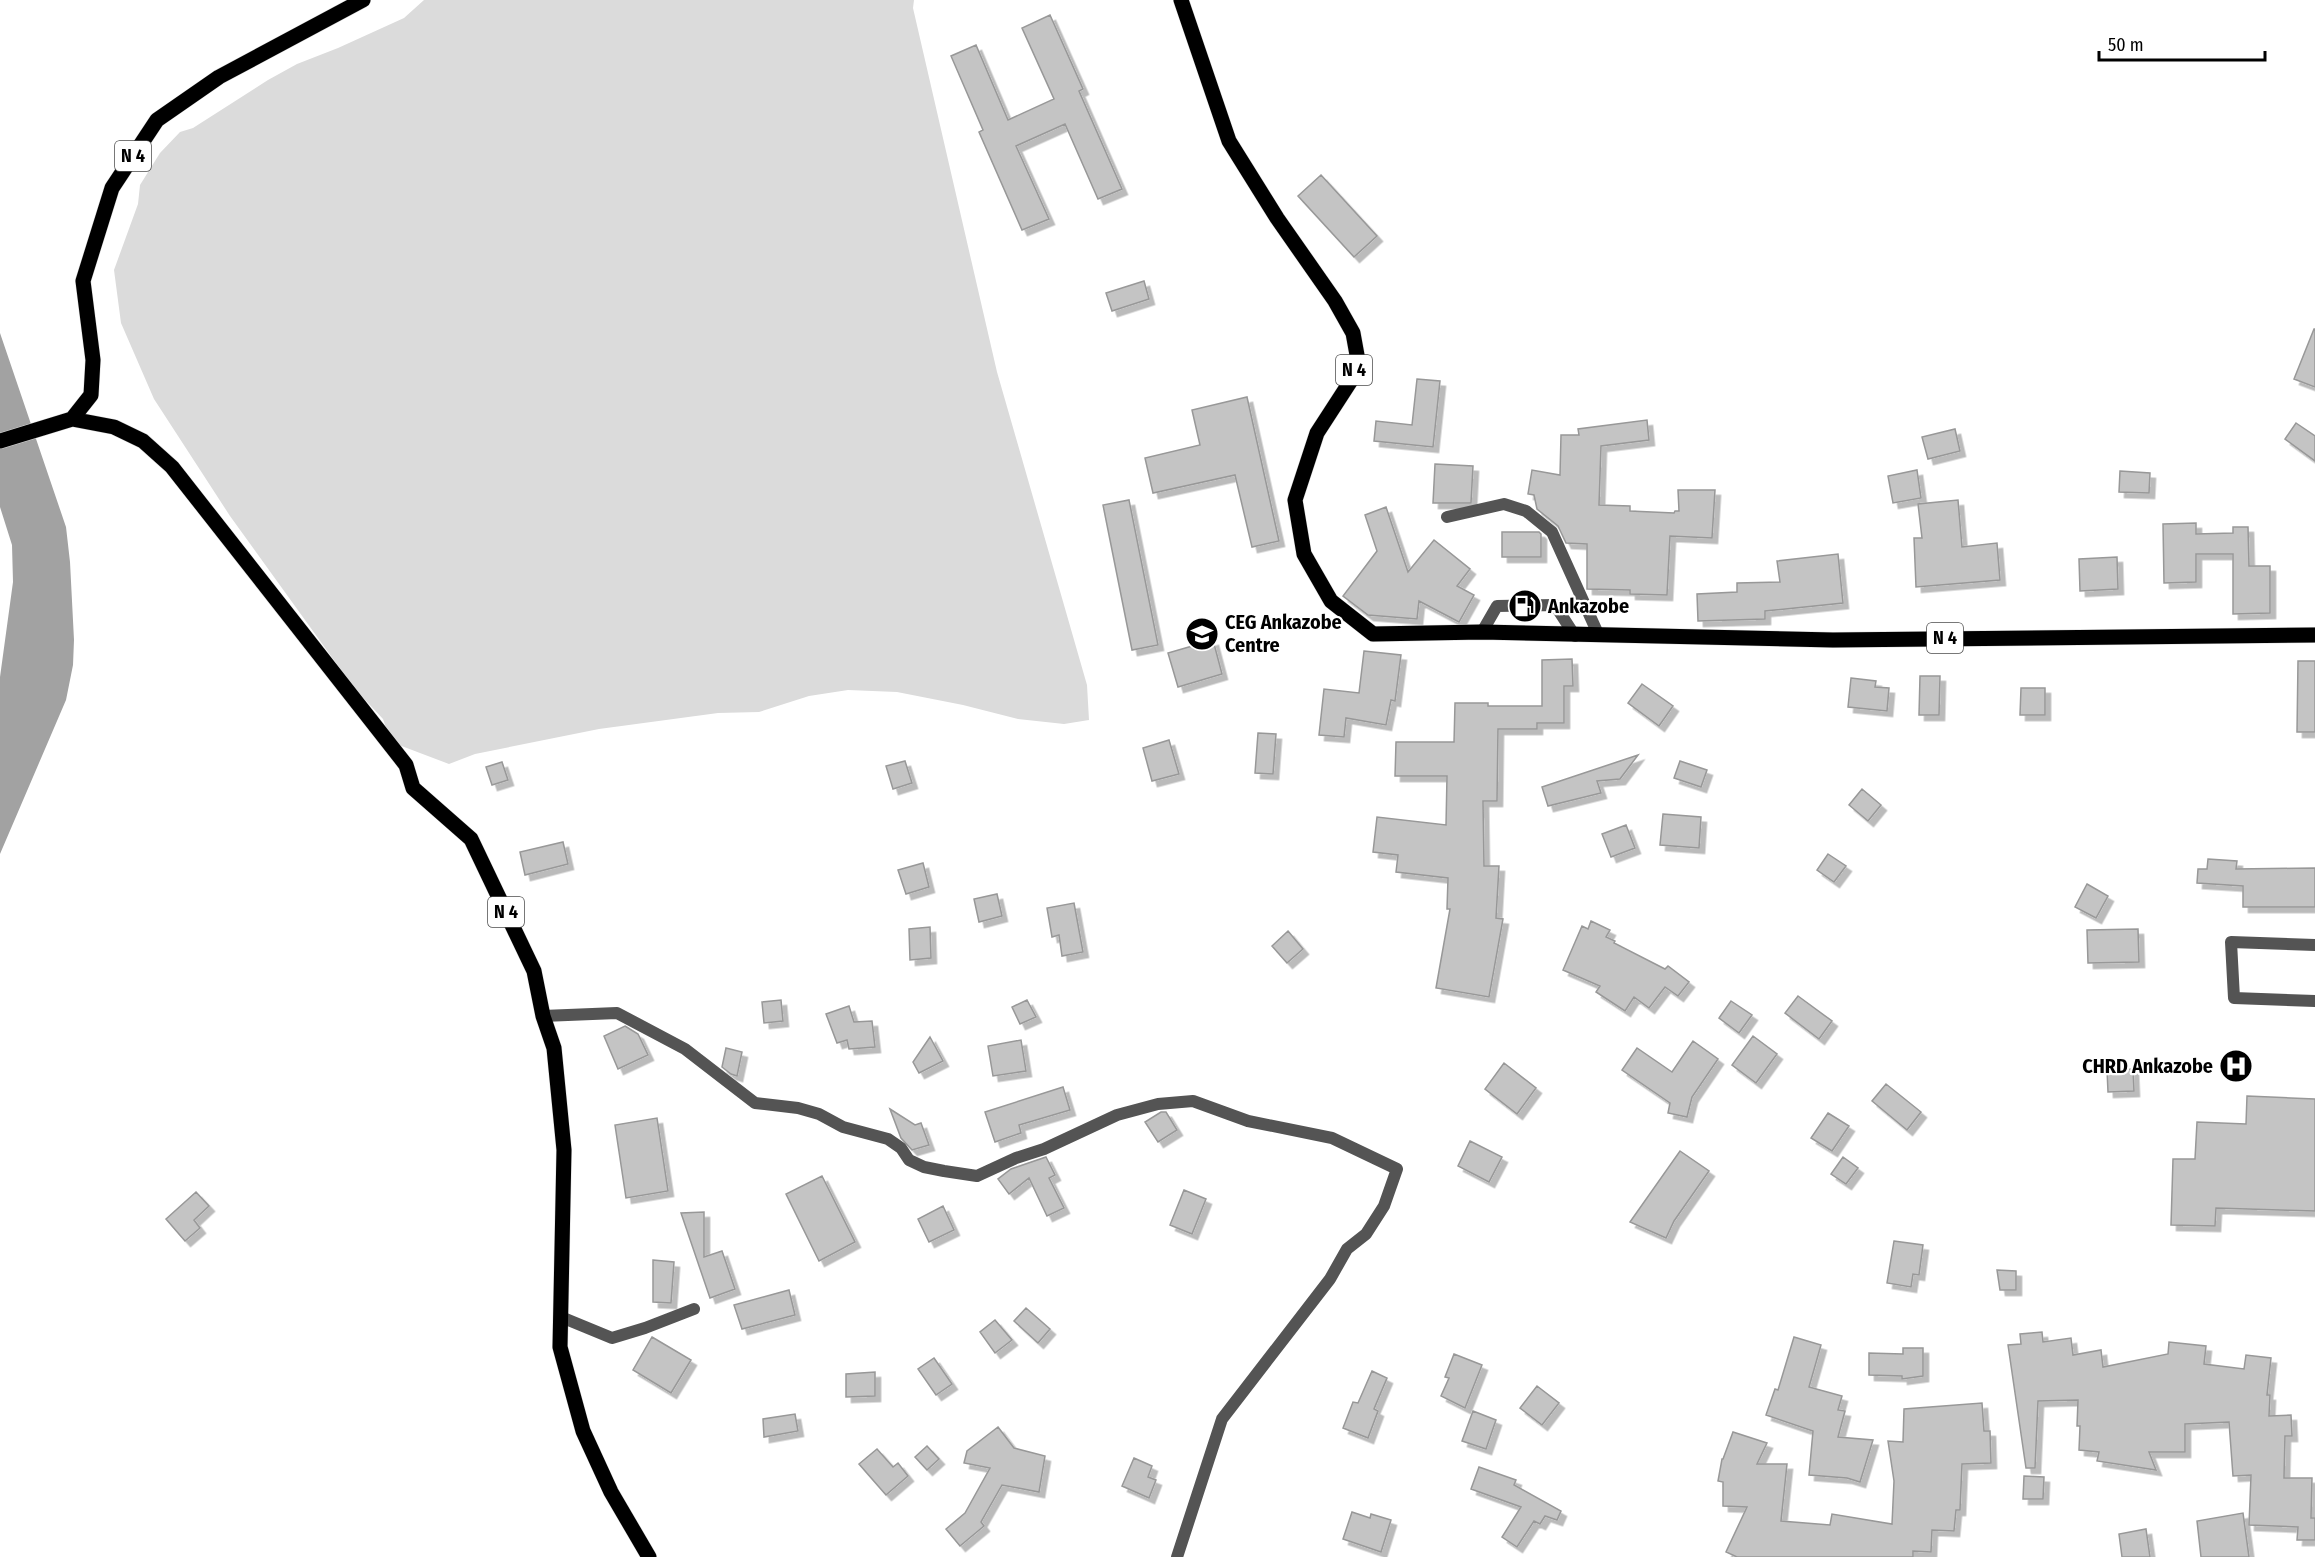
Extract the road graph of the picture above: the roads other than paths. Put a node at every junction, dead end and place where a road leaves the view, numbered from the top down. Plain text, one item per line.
1 (363, 0) edge
2 (1181, 0) edge
3 (72, 419) junction
4 (0, 441) edge
5 (1448, 517) dead end
6 (1482, 632) junction
7 (2315, 635) edge
8 (1575, 636) junction
9 (1599, 636) junction
10 (2315, 945) edge
11 (2315, 1001) edge
12 (543, 1016) junction
13 (694, 1310) dead end
14 (561, 1317) junction
15 (649, 1557) edge
16 (1177, 1557) edge

1 - 3 main road, N 4
2 - 6 main road, N 4
3 - 4 main road, N 4
3 - 12 main road, N 4
5 - 9 street
6 - 8 main road, N 4
6 - 8 street
7 - 9 main road, N 4
8 - 9 main road, N 4
10 - 11 street
12 - 14 main road, N 4
12 - 16 street
13 - 14 street
14 - 15 main road, N 4

